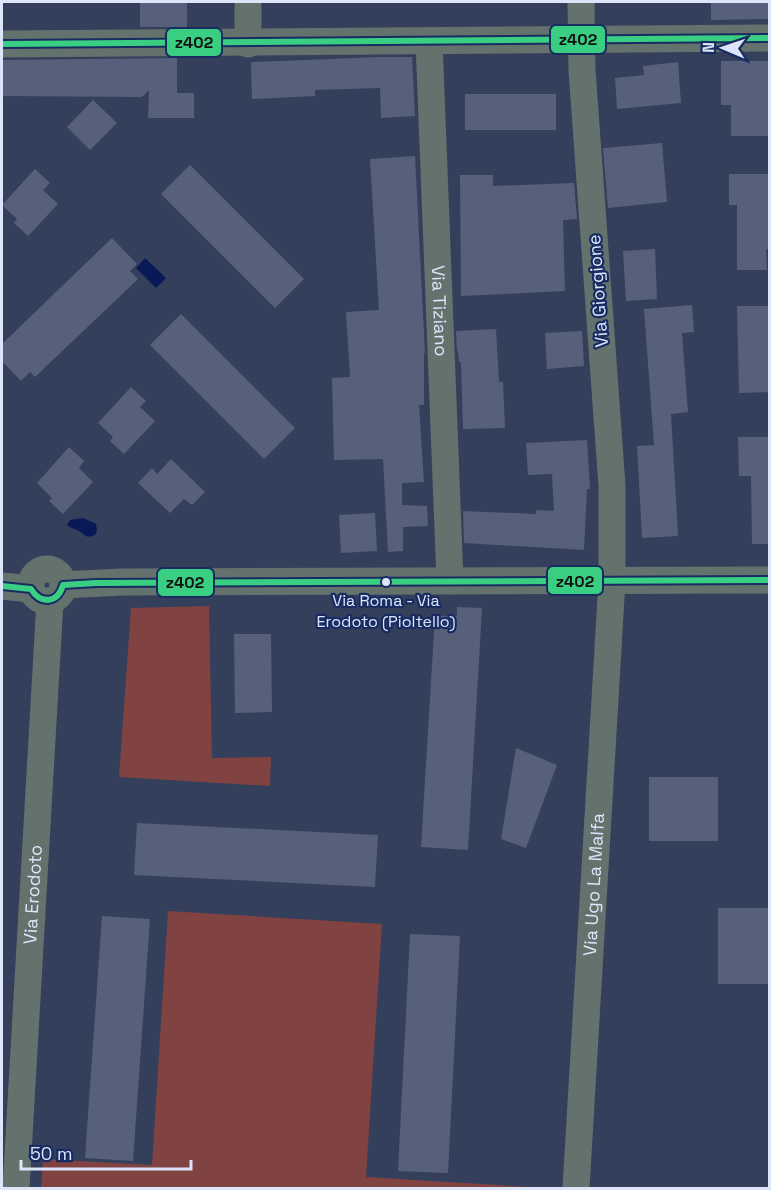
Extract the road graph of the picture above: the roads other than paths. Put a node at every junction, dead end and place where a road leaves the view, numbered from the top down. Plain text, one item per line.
1 (248, 2) edge
2 (581, 2) edge
3 (770, 38) edge
4 (429, 41) junction
5 (581, 41) junction
6 (2, 44) edge
7 (248, 44) junction
8 (770, 580) edge
9 (450, 581) junction
10 (612, 581) junction
11 (2, 586) edge
12 (48, 592) junction
13 (16, 1188) edge
14 (576, 1188) edge

1 - 7 street
2 - 5 street, Via Giorgione
3 - 5 street
4 - 5 street
4 - 7 street
4 - 9 street, Via Tiziano
5 - 10 street, Via Giorgione
6 - 7 street
8 - 10 street
9 - 10 street
9 - 12 street
10 - 14 street, Via Ugo La Malfa
11 - 12 street
12 - 13 street, Via Erodoto

